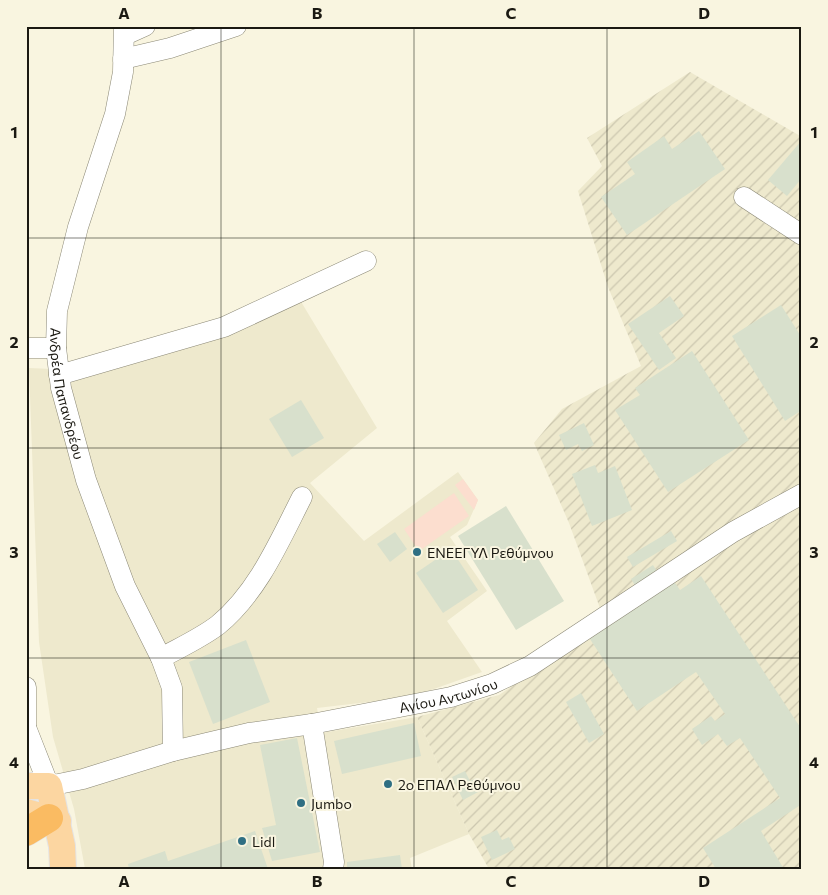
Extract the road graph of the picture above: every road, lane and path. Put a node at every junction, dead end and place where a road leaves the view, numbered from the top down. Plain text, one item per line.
1 (146, 26) edge
2 (236, 26) edge
3 (124, 30) edge
4 (124, 59) junction
5 (744, 197) dead end
6 (802, 235) edge
7 (366, 260) dead end
8 (26, 348) edge
9 (56, 348) junction
10 (59, 374) junction
11 (802, 494) edge
12 (302, 497) dead end
13 (161, 658) junction
14 (26, 687) edge
15 (312, 724) junction
16 (27, 734) edge
17 (173, 751) junction
18 (38, 786) edge
19 (40, 821) edge
20 (63, 869) edge
21 (333, 869) edge

1 - 3 street
2 - 4 street
3 - 4 street, Ανδρέα Παπανδρέου
4 - 9 street, Ανδρέα Παπανδρέου
5 - 6 street
7 - 10 street
8 - 9 street
9 - 10 street, Ανδρέα Παπανδρέου
10 - 13 street, Ανδρέα Παπανδρέου
11 - 15 street, Αγίου Αντωνίου
12 - 13 street
13 - 17 street, Ανδρέα Παπανδρέου
14 - 16 street
15 - 17 street, Αγίου Αντωνίου
15 - 21 street
16 - 18 street
17 - 18 street, Αγίου Αντωνίου
18 - 19 main road
19 - 20 main road

